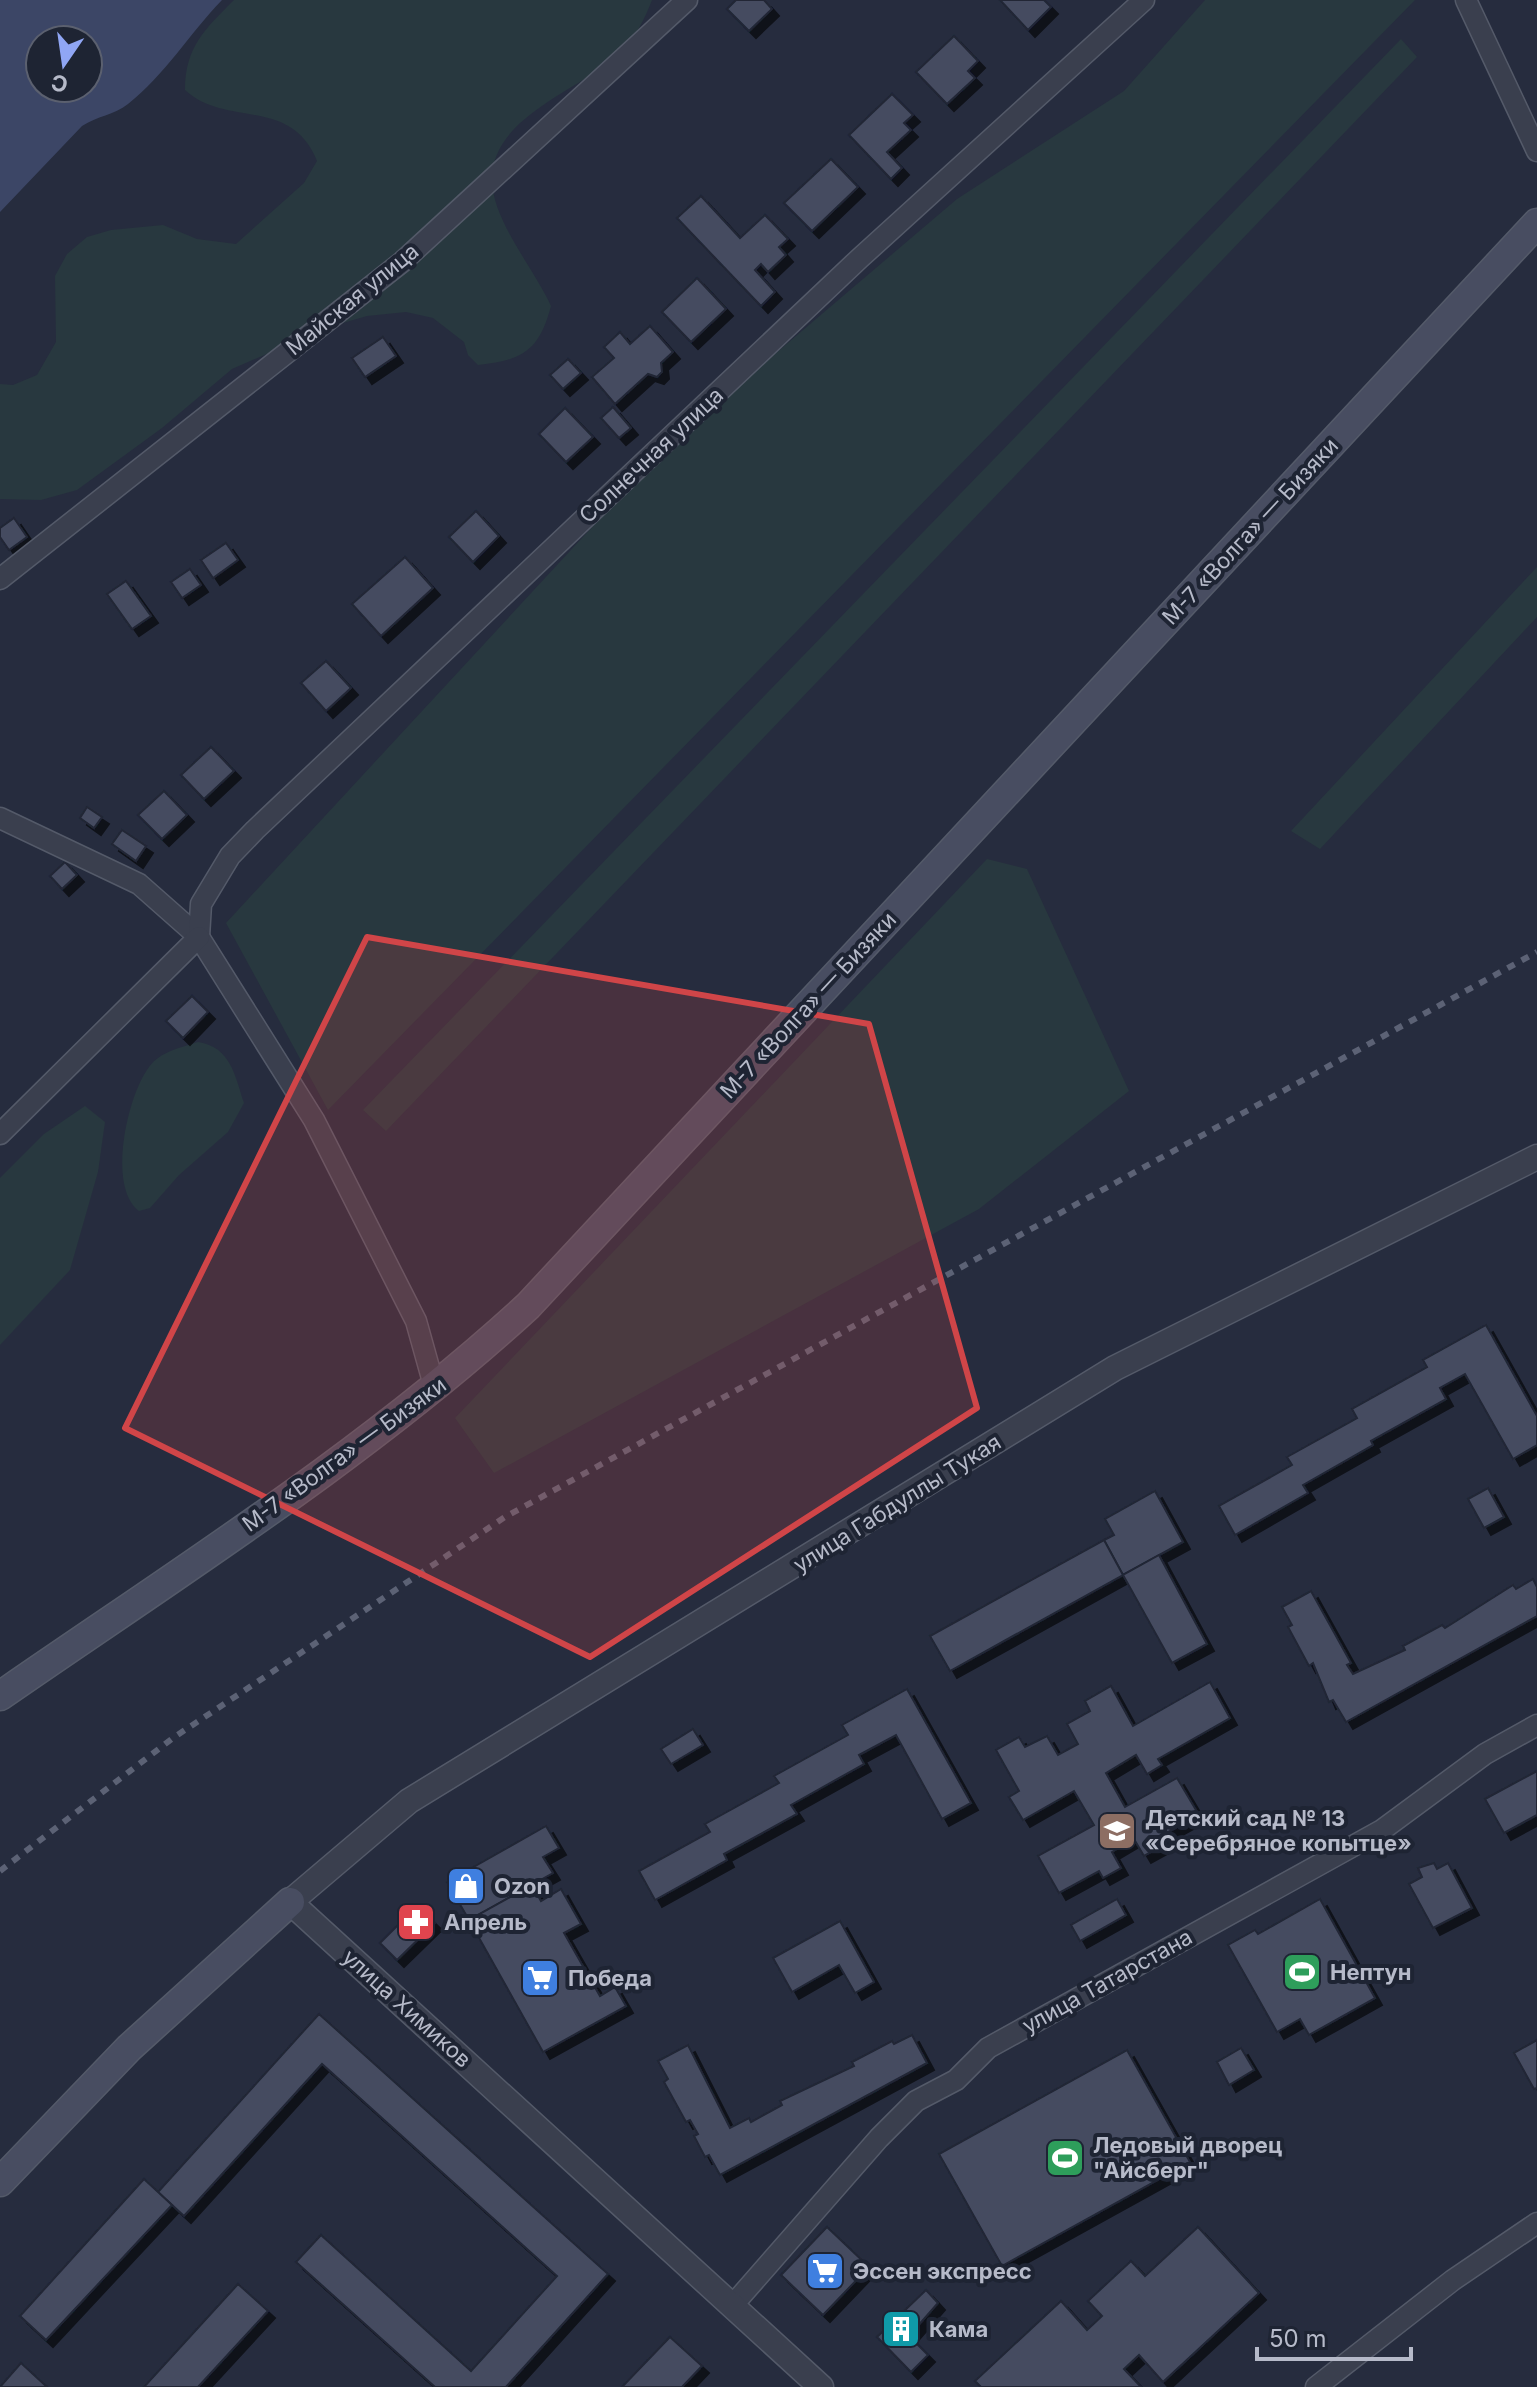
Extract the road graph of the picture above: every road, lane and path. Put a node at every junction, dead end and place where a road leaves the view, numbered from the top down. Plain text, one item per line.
1 (687, 0) edge
2 (1144, 0) edge
3 (1466, 0) edge
4 (1537, 151) edge
5 (1537, 223) edge
6 (0, 579) edge
7 (0, 818) edge
8 (199, 937) junction
9 (0, 1134) edge
10 (1537, 1157) edge
11 (435, 1389) junction
12 (0, 1696) edge
13 (1537, 1725) edge
14 (290, 1902) junction
15 (0, 2182) edge
16 (1537, 2223) edge
17 (732, 2306) junction
18 (821, 2387) edge
19 (1316, 2387) edge

1 - 6 street, Майская улица
2 - 8 street, Солнечная улица
3 - 4 street
5 - 11 main road, М-7 «Волга» — Бизяки
7 - 8 street
8 - 9 street
8 - 11 street
10 - 14 street, улица Габдуллы Тукая
11 - 12 main road, М-7 «Волга» — Бизяки
13 - 17 street, улица Татарстана
14 - 15 main road
14 - 17 street, улица Химиков
16 - 19 street
17 - 18 street, улица Химиков

